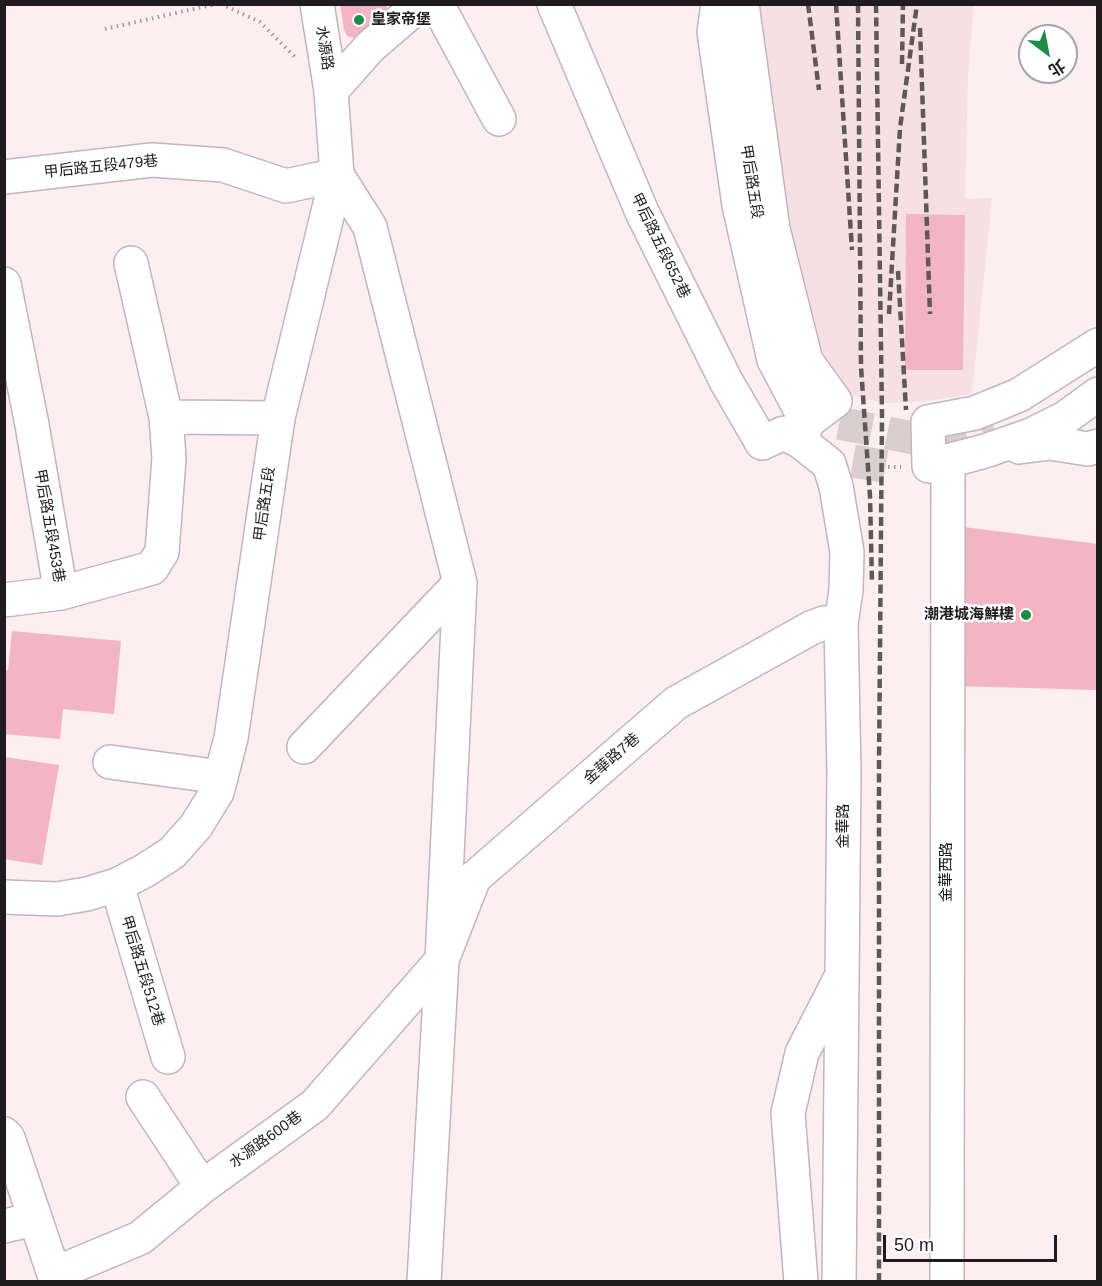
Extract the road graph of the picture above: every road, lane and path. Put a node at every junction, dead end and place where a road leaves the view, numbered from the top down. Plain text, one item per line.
1 (216, 4) edge
2 (220, 4) edge
3 (317, 4) edge
4 (420, 4) edge
5 (437, 4) edge
6 (554, 4) edge
7 (718, 4) edge
8 (728, 4) edge
9 (742, 4) edge
10 (105, 29) dead end
11 (299, 60) dead end
12 (331, 91) junction
13 (500, 119) dead end
14 (337, 175) junction
15 (4, 177) edge
16 (131, 263) dead end
17 (4, 284) edge
18 (1098, 345) edge
19 (791, 357) tunnel mouth
20 (1098, 367) edge
21 (1098, 394) edge
22 (166, 417) junction
23 (278, 418) junction
24 (804, 432) junction
25 (989, 438) junction
26 (1098, 446) edge
27 (948, 462) junction
28 (460, 583) junction
29 (61, 593) junction
30 (4, 600) edge
31 (841, 624) junction
32 (304, 747) dead end
33 (110, 762) dead end
34 (221, 777) junction
35 (117, 885) junction
36 (4, 897) edge
37 (442, 960) junction
38 (842, 974) junction
39 (168, 1057) dead end
40 (143, 1096) dead end
41 (4, 1134) edge
42 (12, 1171) edge
43 (202, 1187) junction
44 (20, 1222) edge
45 (424, 1281) edge
46 (801, 1281) edge
47 (839, 1281) edge
48 (947, 1281) edge

1 - 10 path
2 - 11 path
3 - 12 street, 水源路
4 - 12 street
5 - 13 street
6 - 24 street, 甲后路五段652巷
7 - 24 street
8 - 19 street, 甲后路五段
9 - 24 street
12 - 14 street, 甲后路五段
14 - 15 street, 甲后路五段479巷
14 - 23 street, 甲后路五段
14 - 28 street
16 - 22 street, 甲后路五段453巷
17 - 29 street, 甲后路五段453巷
18 - 27 street
20 - 25 street
21 - 25 street
22 - 23 street
22 - 29 street, 甲后路五段453巷
23 - 34 street, 甲后路五段
24 - 31 street, 金華路
25 - 26 street
25 - 27 street
27 - 48 street, 金華西路
28 - 32 street
28 - 37 street
29 - 30 street
31 - 37 street, 金華路7巷
31 - 38 street, 金華路
33 - 34 street
34 - 35 street, 甲后路五段
35 - 36 street, 甲后路五段
35 - 39 street, 甲后路五段512巷
37 - 43 street, 水源路600巷
37 - 45 street
38 - 46 street
38 - 47 street, 金華路
40 - 43 street
41 - 42 street
42 - 44 street
43 - 44 street, 水源路600巷

